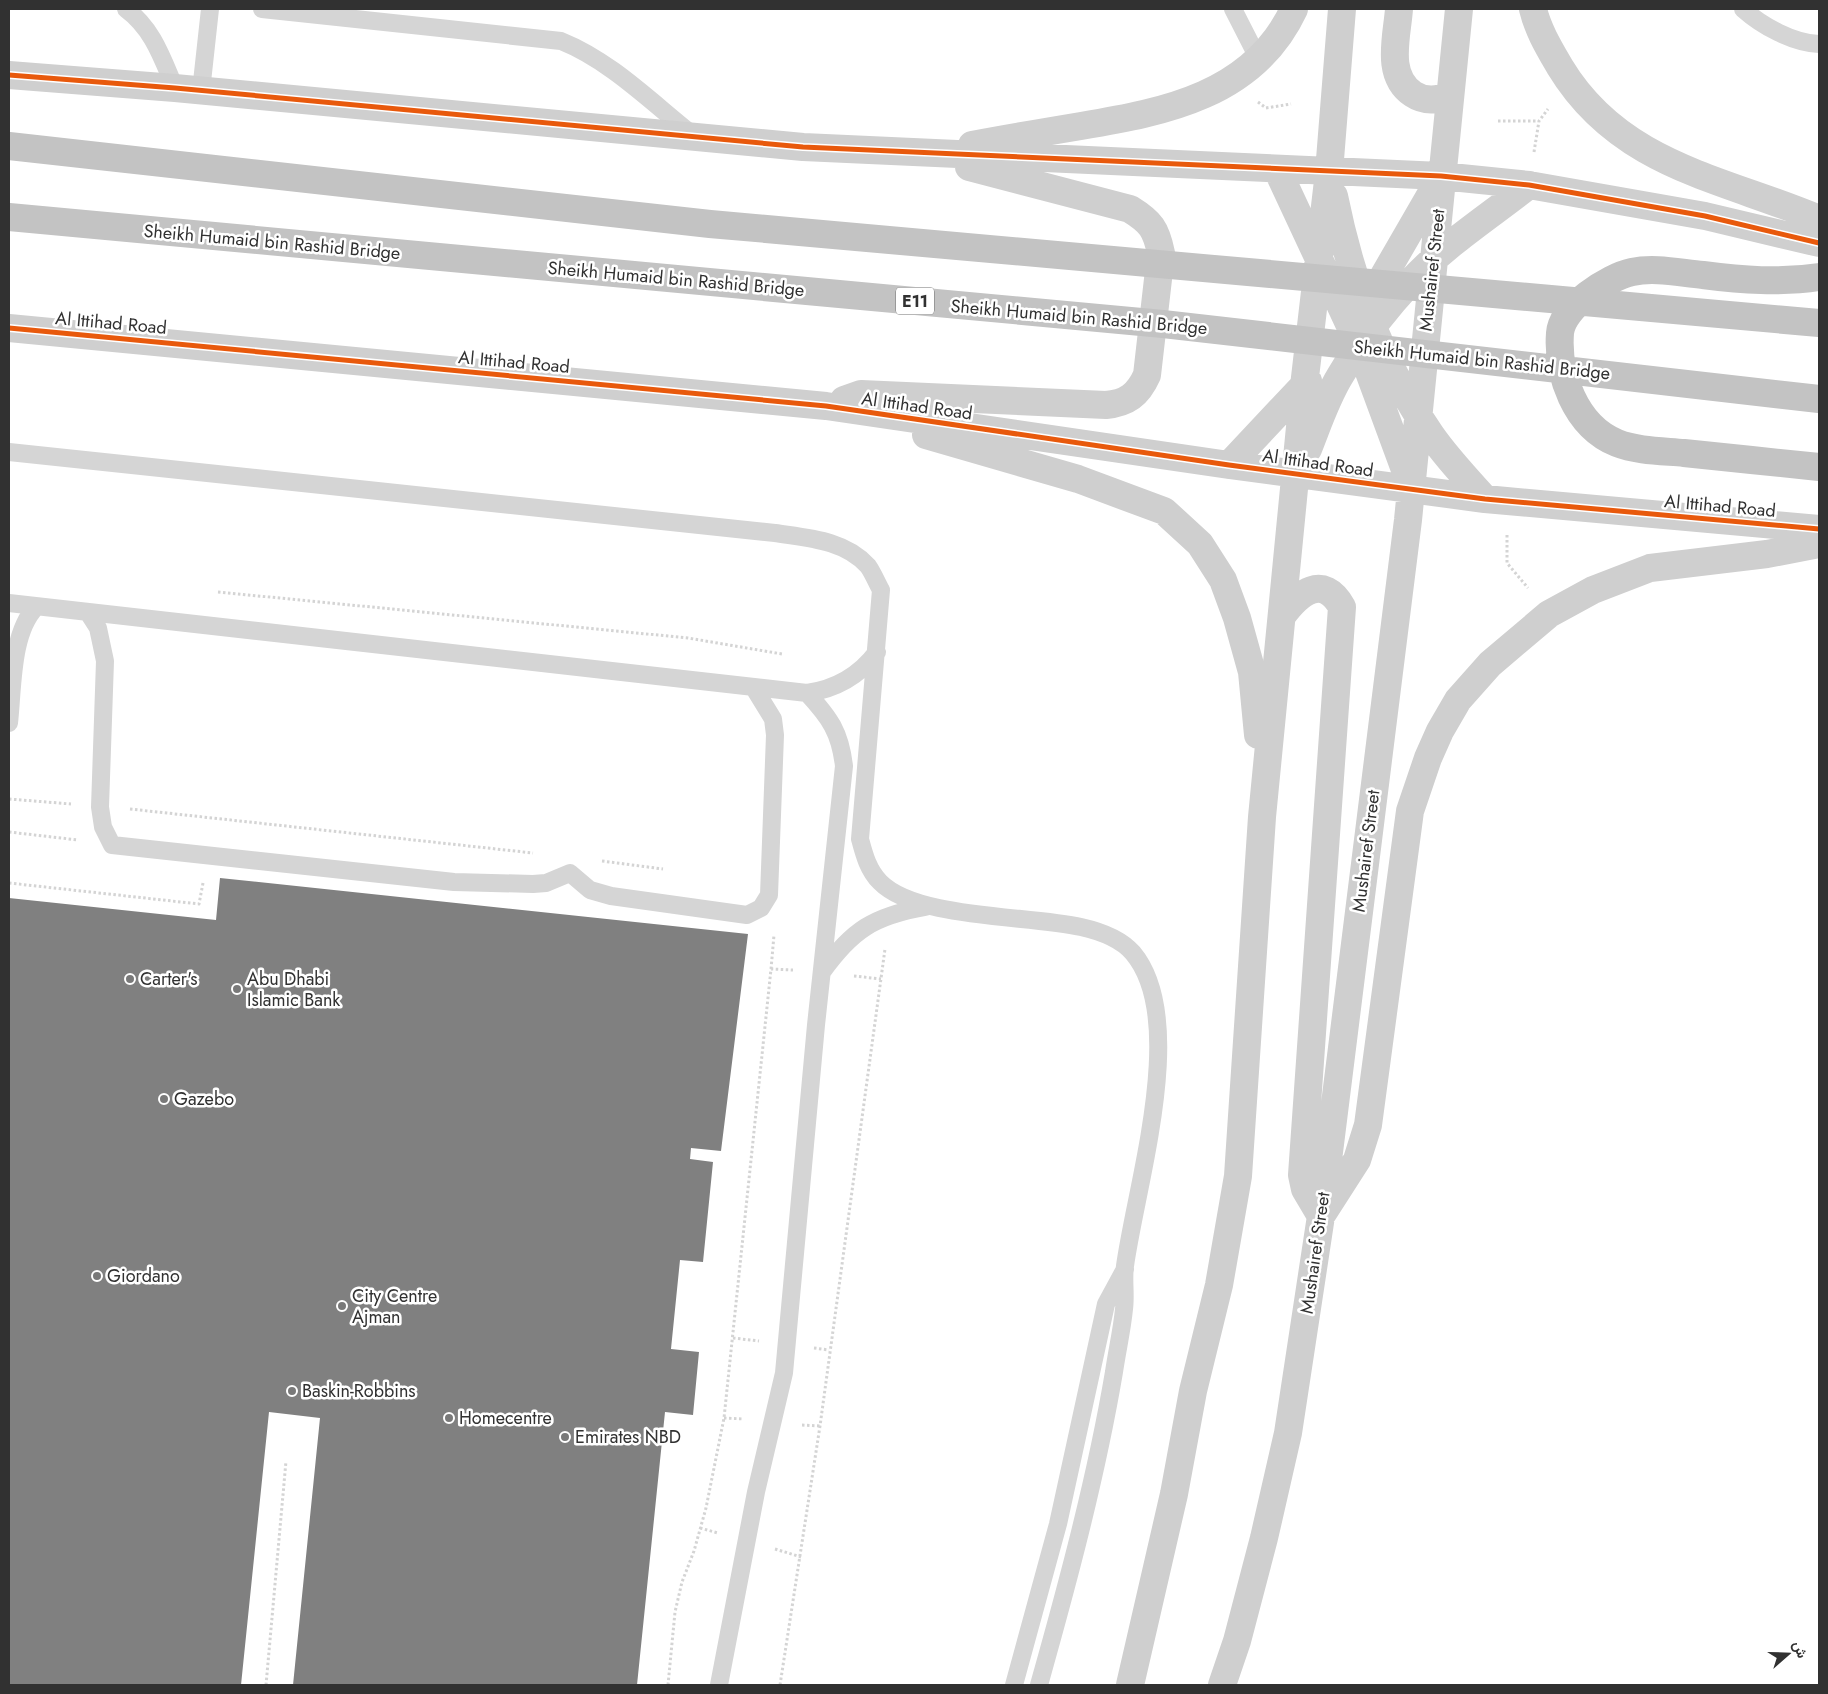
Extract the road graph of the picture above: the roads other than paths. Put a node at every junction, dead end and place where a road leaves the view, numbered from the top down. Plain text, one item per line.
1 (126, 9) edge
2 (210, 9) edge
3 (262, 9) edge
4 (1233, 9) edge
5 (1294, 9) edge
6 (1342, 9) edge
7 (1399, 9) edge
8 (1459, 9) edge
9 (1533, 9) edge
10 (1743, 9) edge
11 (1819, 44) edge
12 (1258, 58) junction
13 (9, 75) edge
14 (175, 88) junction
15 (201, 91) junction
16 (1450, 96) junction
17 (694, 137) junction
18 (9, 146) edge
19 (919, 154) junction
20 (1277, 169) junction
21 (1329, 172) junction
22 (1441, 176) junction
23 (1529, 185) junction
24 (9, 217) edge
25 (1819, 219) edge
26 (1819, 243) edge
27 (1319, 261) junction
28 (1433, 261) junction
29 (1819, 277) edge
30 (1819, 323) edge
31 (1362, 327) junction
32 (9, 328) edge
33 (1304, 386) junction
34 (1819, 399) edge
35 (826, 406) junction
36 (1417, 414) junction
37 (9, 452) edge
38 (1229, 465) junction
39 (1819, 467) edge
40 (1297, 474) junction
41 (1411, 489) junction
42 (1485, 499) junction
43 (1819, 529) edge
44 (1819, 544) edge
45 (9, 603) edge
46 (36, 607) junction
47 (89, 614) junction
48 (1282, 616) junction
49 (877, 652) junction
50 (754, 688) junction
51 (806, 693) junction
52 (9, 722) edge
53 (1262, 817) junction
54 (925, 906) junction
55 (822, 972) junction
56 (1321, 1216) junction
57 (1124, 1270) junction
58 (1237, 1641) junction
59 (720, 1685) edge
60 (1014, 1685) edge
61 (1039, 1685) edge
62 (1130, 1685) edge
63 (1222, 1685) edge
64 (1230, 1685) edge

1 - 14 lane
2 - 15 lane
3 - 17 lane
4 - 12 lane
5 - 12 main road
6 - 21 main road
7 - 16 main road
8 - 16 main road, Mushairef Street
9 - 25 main road
10 - 11 lane
12 - 19 main road
13 - 14 main road
14 - 15 main road
15 - 17 main road
16 - 22 main road, Mushairef Street
17 - 19 main road
18 - 30 highway
19 - 20 main road
19 - 35 main road
20 - 21 main road
20 - 27 main road
21 - 22 main road
21 - 27 main road
21 - 31 main road
22 - 23 main road
22 - 28 main road, Mushairef Street
22 - 31 main road
23 - 26 main road
23 - 28 main road
24 - 34 highway, Sheikh Humaid bin Rashid Bridge / E11
27 - 31 main road
27 - 33 main road
28 - 31 main road
28 - 36 main road, Mushairef Street
29 - 39 highway
31 - 33 main road
31 - 36 main road
31 - 40 main road
31 - 41 main road
32 - 35 main road, Al Ittihad Road
33 - 38 main road
33 - 40 main road
35 - 38 main road, Al Ittihad Road
35 - 53 main road
36 - 41 main road, Mushairef Street
36 - 42 main road
37 - 49 lane
38 - 40 main road, Al Ittihad Road
40 - 41 main road, Al Ittihad Road
40 - 48 main road
41 - 42 main road, Al Ittihad Road
41 - 56 main road, Mushairef Street
42 - 43 main road, Al Ittihad Road
44 - 56 main road
45 - 46 lane
46 - 47 lane
46 - 52 lane
47 - 50 lane
47 - 50 lane
48 - 53 main road
48 - 56 main road
49 - 51 lane
49 - 54 lane
50 - 51 lane
51 - 55 lane
53 - 62 main road
54 - 55 lane
54 - 57 lane
55 - 59 lane
56 - 58 main road, Mushairef Street
57 - 60 lane
57 - 61 lane
58 - 63 main road, Mushairef Street
58 - 64 main road

